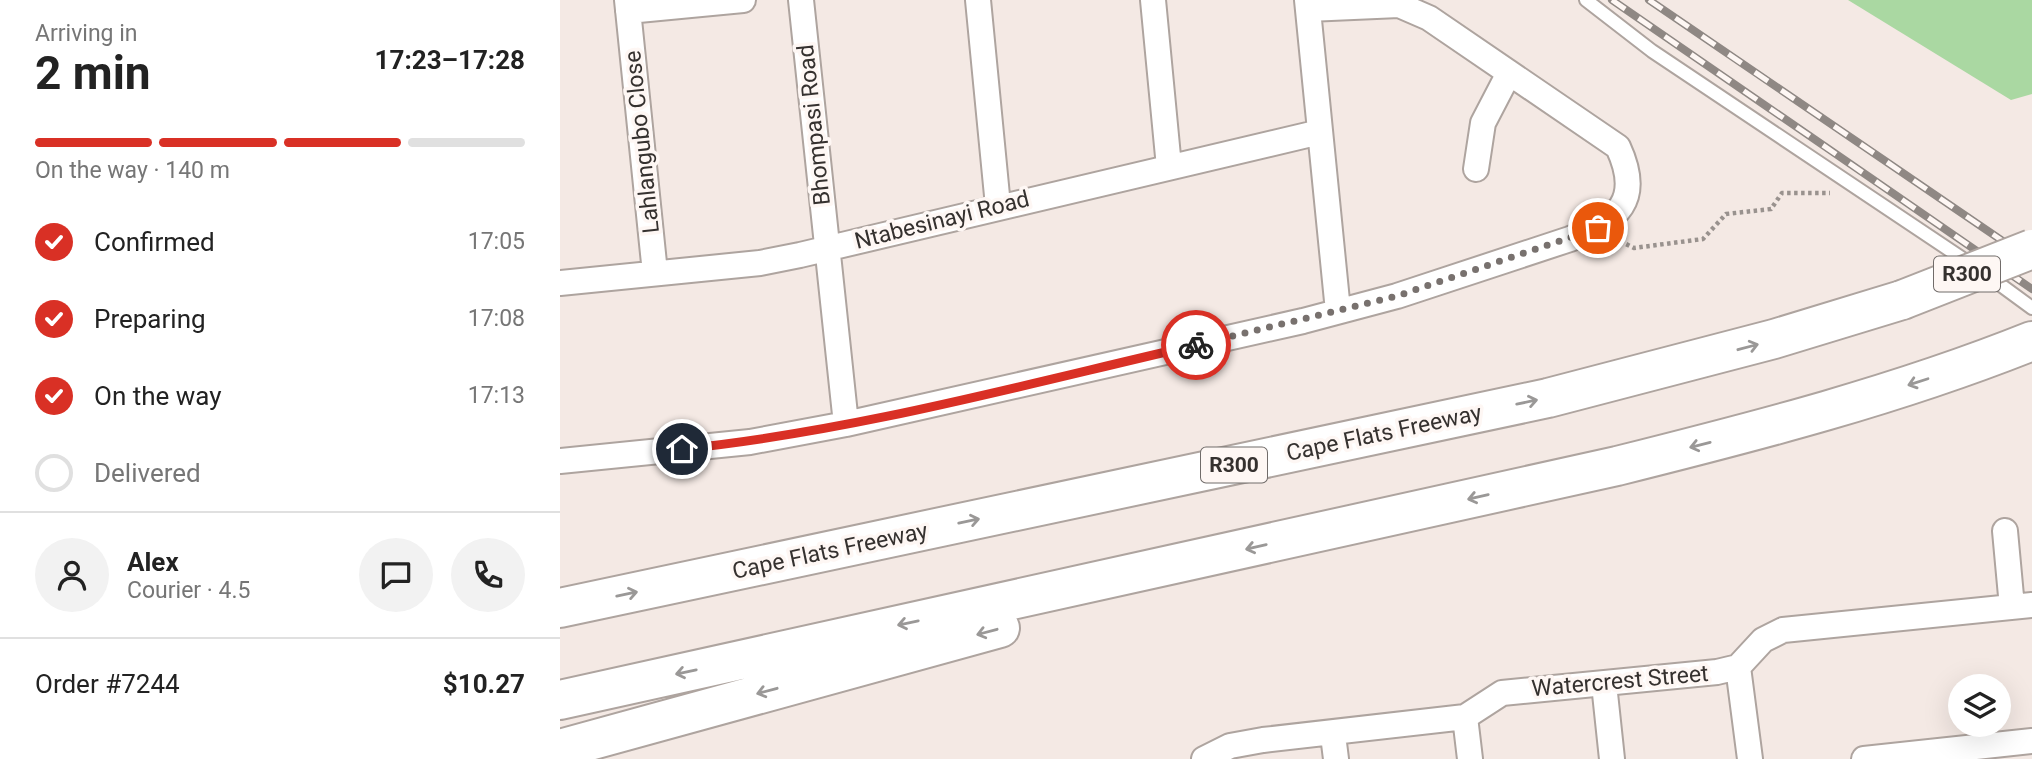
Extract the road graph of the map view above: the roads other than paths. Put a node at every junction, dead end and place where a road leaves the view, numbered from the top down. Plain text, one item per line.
1 (743, 0) edge
2 (801, 0) edge
3 (978, 0) edge
4 (1153, 0) edge
5 (1586, 0) edge
6 (1308, 5) edge
7 (628, 6) edge
8 (1509, 73) junction
9 (1320, 132) junction
10 (1169, 167) junction
11 (1476, 169) dead end
12 (998, 206) junction
13 (2032, 249) edge
14 (826, 250) junction
15 (655, 273) junction
16 (560, 283) edge
17 (2032, 308) edge
18 (1338, 311) junction
19 (2032, 341) edge
20 (846, 424) junction
21 (560, 461) edge
22 (2005, 531) dead end
23 (1214, 556) junction
24 (2022, 606) edge
25 (560, 608) edge
26 (1738, 667) junction
27 (1604, 684) junction
28 (560, 700) edge
29 (1465, 717) junction
30 (2032, 741) edge
31 (1335, 747) edge
32 (560, 749) edge
33 (1204, 759) edge
34 (1470, 759) edge
35 (1612, 759) edge
36 (1750, 759) edge
37 (1864, 759) edge

1 - 7 street, Lahlangubo Close
2 - 14 street, Bhompasi Road
3 - 12 street
4 - 10 street
5 - 17 lane
6 - 8 street
6 - 9 street
7 - 15 street, Lahlangubo Close
8 - 11 street
8 - 18 street
9 - 10 street, Ntabesinayi Road
9 - 18 street
10 - 12 street, Ntabesinayi Road
12 - 14 street, Ntabesinayi Road
25 -> 13 highway, Cape Flats Freeway / R300, bridge
14 - 15 street, Ntabesinayi Road
14 - 20 street, Bhompasi Road
15 - 16 street, Ntabesinayi Road
18 - 20 street
19 -> 23 highway
20 - 21 street
22 - 24 street
23 -> 28 highway
23 -> 32 highway
24 - 26 street, Watercrest Street
26 - 27 street, Watercrest Street
26 - 36 street
27 - 29 street, Watercrest Street
27 - 35 street
29 - 31 street, Watercrest Street
29 - 34 street
30 - 37 street
31 - 33 street, Watercrest Street

